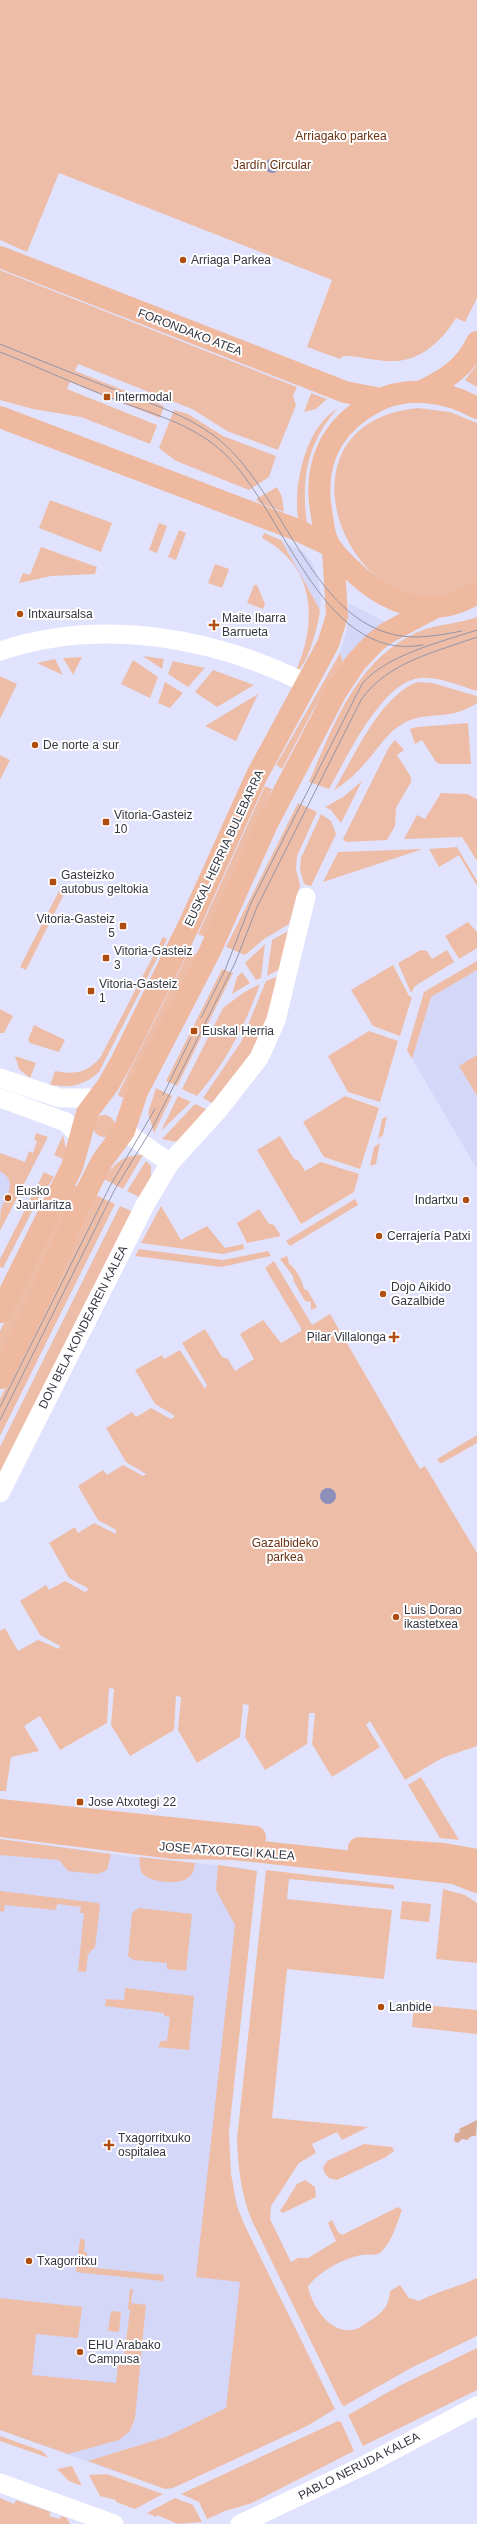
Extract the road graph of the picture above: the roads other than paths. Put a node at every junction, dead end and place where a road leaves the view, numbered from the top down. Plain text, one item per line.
1 (0, 257) edge
2 (477, 342) edge
3 (420, 392) junction
4 (381, 399) junction
5 (477, 408) edge
6 (0, 417) edge
7 (331, 547) junction
8 (477, 593) edge
9 (432, 609) junction
10 (0, 651) edge
11 (307, 684) junction
12 (306, 897) dead end
13 (0, 1078) edge
14 (0, 1098) edge
15 (98, 1098) junction
16 (124, 1131) junction
17 (80, 1137) junction
18 (112, 1149) junction
19 (170, 1163) junction
20 (0, 1312) edge
21 (0, 1378) edge
22 (0, 1493) edge
23 (0, 1810) edge
24 (0, 1826) edge
25 (476, 1859) edge
26 (477, 1882) edge
27 (477, 2406) edge
28 (0, 2483) edge
29 (114, 2524) edge
30 (240, 2524) edge

1 - 4 main road, FORONDAKO ATEA
2 - 3 main road
3 - 4 main road
3 - 5 main road
4 - 7 main road, EUSKAL HERRIA BULEBARRA
6 - 7 main road
7 - 9 main road
7 - 11 main road, EUSKAL HERRIA BULEBARRA
8 - 9 main road
9 - 16 main road
10 - 11 street
11 - 15 main road, EUSKAL HERRIA BULEBARRA
12 - 19 street, DON BELA KONDEAREN KALEA
13 - 15 street
14 - 17 street
15 - 17 main road, EUSKAL HERRIA BULEBARRA
16 - 18 main road
16 - 19 street
17 - 18 main road
17 - 20 main road, EUSKAL HERRIA BULEBARRA
18 - 21 main road
19 - 22 street, DON BELA KONDEAREN KALEA
23 - 25 main road, JOSE ATXOTEGI KALEA
24 - 26 main road, JOSE ATXOTEGI KALEA
27 - 30 street, PABLO NERUDA KALEA
28 - 29 street

